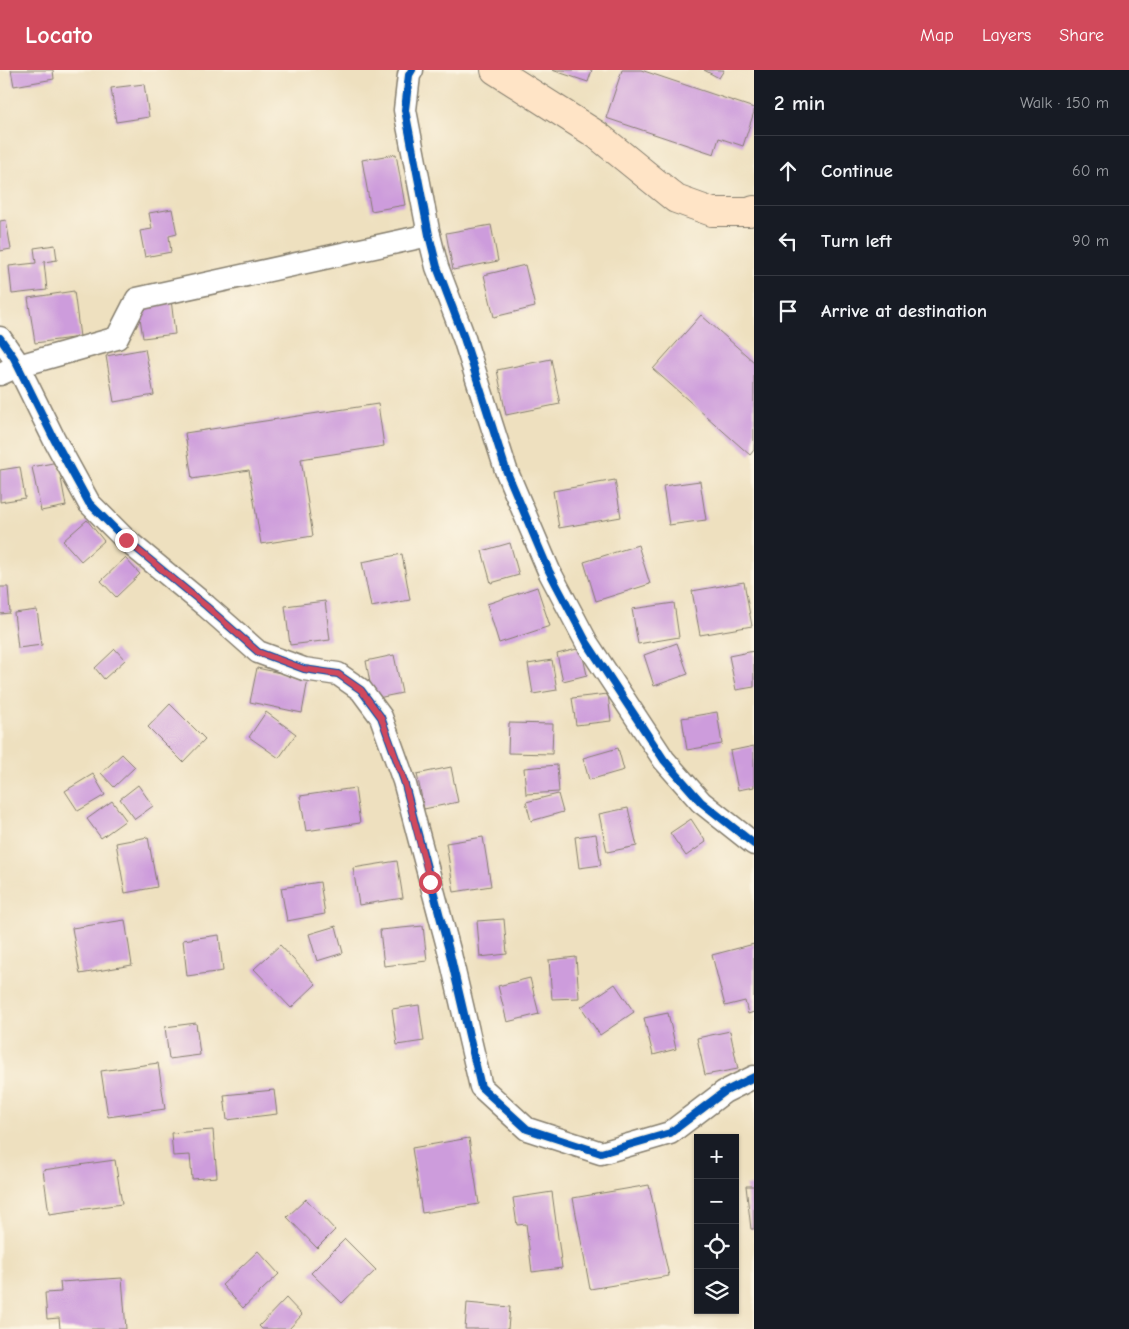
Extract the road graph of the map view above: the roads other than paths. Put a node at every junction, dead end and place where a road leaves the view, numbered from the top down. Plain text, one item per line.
1 (412, 70) edge
2 (495, 70) edge
3 (754, 210) edge
4 (429, 235) junction
5 (0, 338) edge
6 (9, 370) edge
7 (754, 844) edge
8 (754, 1077) edge

1 - 4 street
2 - 3 main road
4 - 6 street
4 - 7 street
5 - 6 street
6 - 8 street

